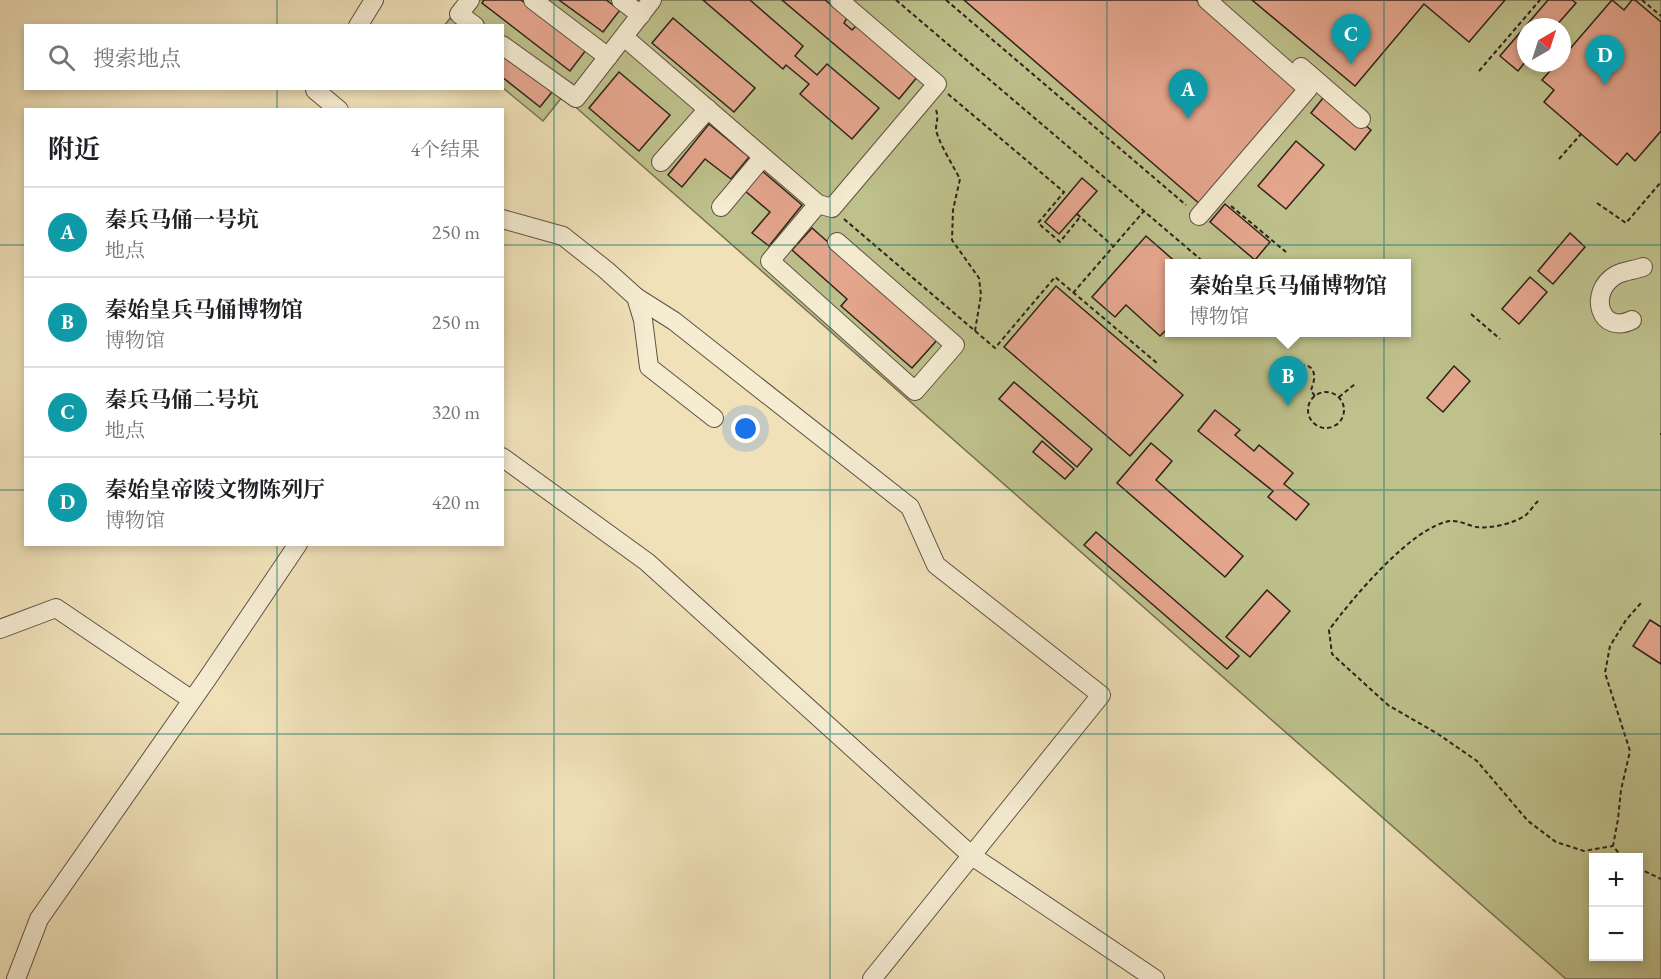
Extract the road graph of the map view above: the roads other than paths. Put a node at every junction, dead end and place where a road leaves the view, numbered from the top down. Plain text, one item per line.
1 (374, 0) edge
2 (470, 0) edge
3 (533, 0) edge
4 (621, 0) edge
5 (652, 0) edge
6 (839, 0) edge
7 (1207, 0) edge
8 (1224, 0) edge
9 (641, 15) junction
10 (359, 24) edge
11 (472, 24) edge
12 (624, 37) junction
13 (504, 46) edge
14 (608, 57) junction
15 (315, 90) edge
16 (337, 108) edge
17 (708, 108) junction
18 (1361, 119) dead end
19 (763, 156) junction
20 (661, 162) dead end
21 (825, 206) junction
22 (721, 207) dead end
23 (1199, 216) road end
24 (504, 220) edge
25 (837, 242) dead end
26 (1644, 267) dead end
27 (636, 297) junction
28 (1632, 320) dead end
29 (714, 418) dead end
30 (504, 458) edge
31 (297, 546) edge
32 (0, 629) edge
33 (192, 700) junction
34 (972, 856) junction
35 (16, 979) edge
36 (872, 979) edge
37 (1155, 979) edge

1 - 10 street
2 - 11 street
3 - 14 street
4 - 9 street
5 - 9 street
6 - 21 street
7 - 23 street
8 - 18 street
9 - 12 street
12 - 14 street
12 - 17 street
13 - 14 street
15 - 16 street
17 - 19 street
17 - 20 street
19 - 21 street
19 - 22 street
21 - 25 street
24 - 27 street
26 - 28 street
27 - 29 street
27 - 34 street
30 - 34 street
31 - 33 street
32 - 33 street
33 - 35 street
34 - 36 street
34 - 37 street

